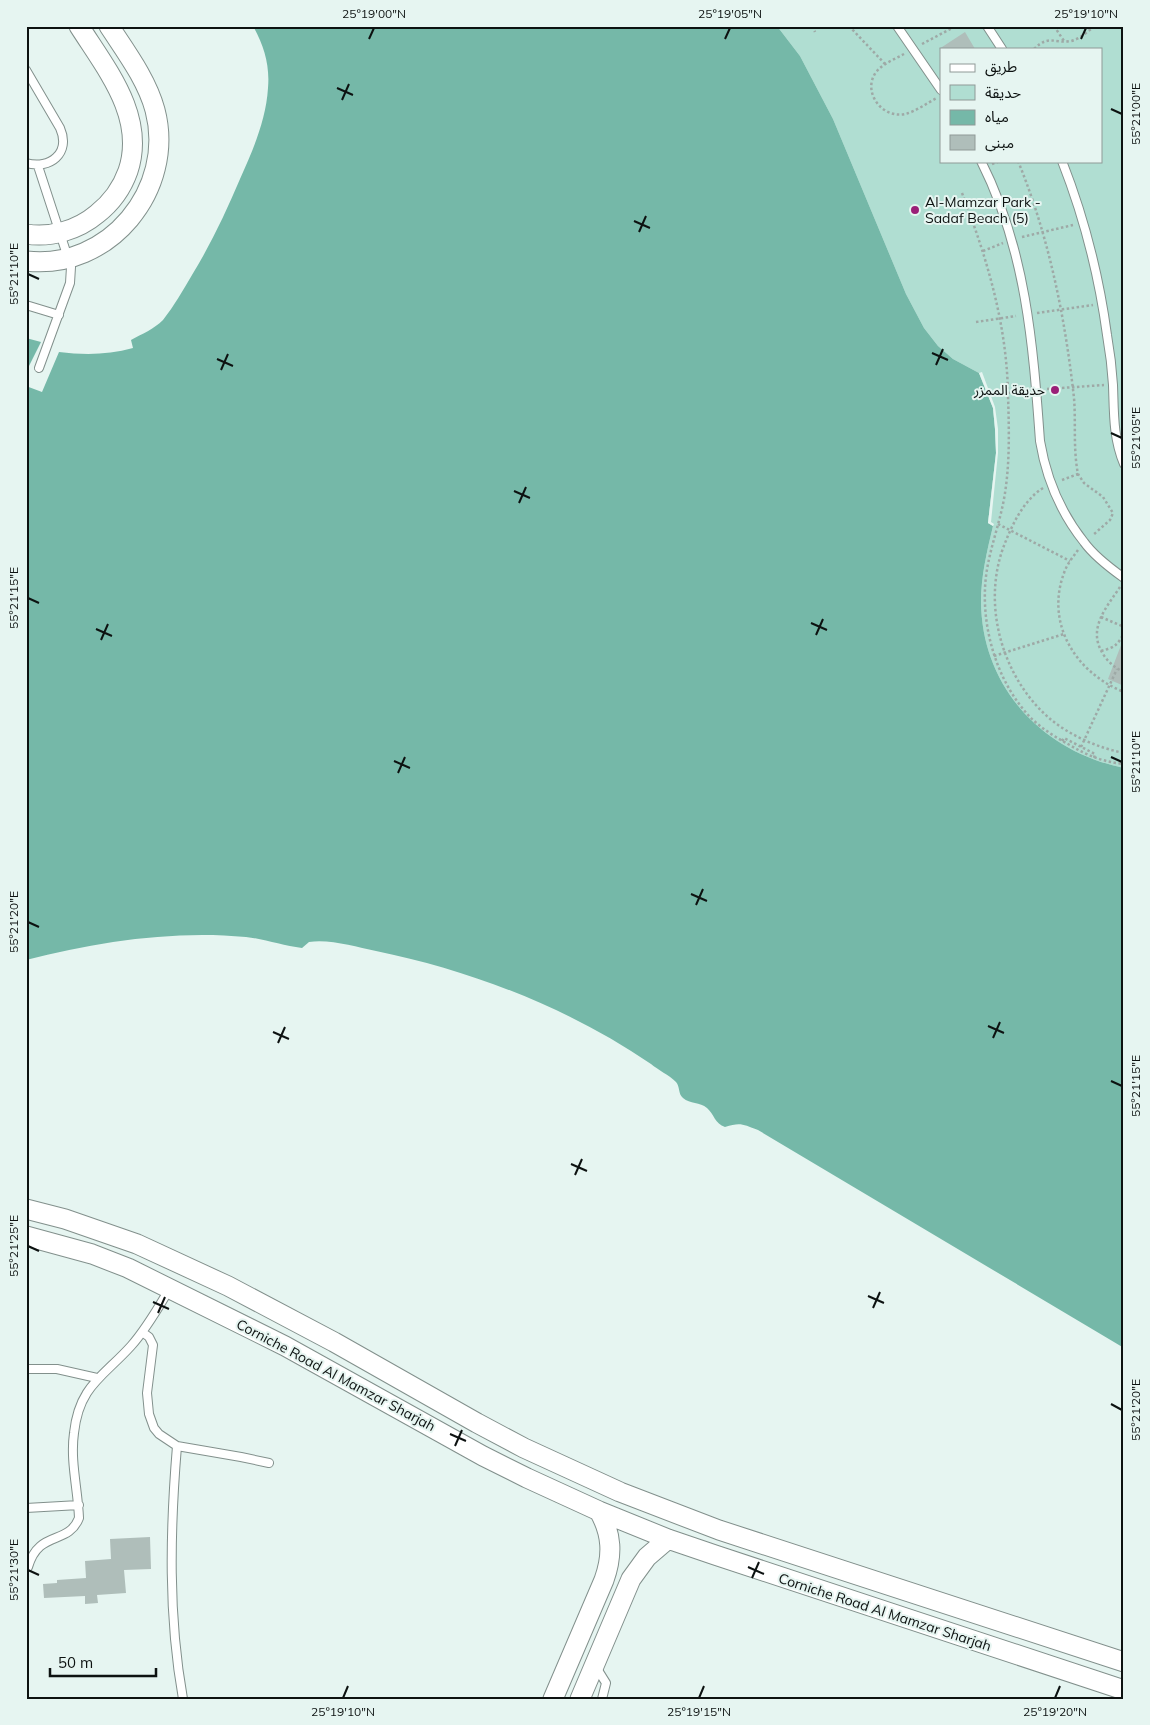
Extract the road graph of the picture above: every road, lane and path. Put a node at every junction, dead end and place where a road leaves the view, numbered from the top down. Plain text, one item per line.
1 (80, 26) edge
2 (109, 26) edge
3 (812, 26) edge
4 (849, 26) edge
5 (897, 26) edge
6 (956, 26) edge
7 (987, 26) edge
8 (1054, 26) edge
9 (1095, 26) edge
10 (949, 28) edge
11 (815, 32) dead end
12 (1064, 42) junction
13 (1001, 48) edge
14 (1035, 48) edge
15 (913, 49) junction
16 (884, 64) junction
17 (26, 70) edge
18 (940, 89) edge
19 (940, 97) edge
20 (981, 162) edge
21 (1018, 162) edge
22 (1062, 162) edge
23 (26, 163) edge
24 (38, 166) junction
25 (962, 193) dead end
26 (1084, 223) junction
27 (1043, 232) junction
28 (61, 233) junction
29 (26, 234) edge
30 (1012, 239) junction
31 (983, 251) junction
32 (70, 258) junction
33 (26, 261) edge
34 (26, 306) edge
35 (59, 315) junction
36 (39, 368) dead end
37 (1112, 384) junction
38 (1072, 387) junction
39 (1036, 390) junction
40 (1008, 393) junction
41 (1124, 464) edge
42 (1078, 474) junction
43 (1051, 483) junction
44 (998, 524) junction
45 (1010, 530) junction
46 (1084, 542) junction
47 (1070, 561) junction
48 (1124, 579) edge
49 (1101, 617) junction
50 (1124, 627) edge
51 (1064, 634) junction
52 (1124, 634) edge
53 (1101, 651) junction
54 (1005, 652) junction
55 (994, 656) junction
56 (1118, 670) junction
57 (1124, 672) edge
58 (1110, 686) junction
59 (1124, 692) edge
60 (1084, 739) junction
61 (1062, 741) junction
62 (1081, 747) junction
63 (1124, 754) edge
64 (1094, 758) junction
65 (1124, 764) edge
66 (26, 1209) edge
67 (26, 1236) edge
68 (182, 1265) junction
69 (170, 1288) junction
70 (142, 1332) junction
71 (26, 1369) edge
72 (97, 1378) junction
73 (177, 1446) junction
74 (269, 1464) dead end
75 (79, 1505) junction
76 (26, 1508) edge
77 (599, 1511) junction
78 (668, 1539) junction
79 (28, 1567) dead end
80 (1124, 1662) edge
81 (595, 1665) junction
82 (1124, 1690) edge
83 (183, 1699) edge
84 (553, 1699) edge
85 (580, 1699) edge
86 (602, 1699) edge

1 - 28 street
2 - 32 street
3 - 11 path
4 - 16 path
5 - 15 lane
6 - 10 path
7 - 13 lane
8 - 12 path
9 - 12 path
10 - 15 path
12 - 14 path
15 - 16 path
15 - 18 lane
16 - 19 path
17 - 24 lane
20 - 30 lane
21 - 27 path
22 - 26 lane
23 - 24 lane
24 - 28 lane
25 - 31 path
26 - 27 path
26 - 37 lane
27 - 30 path
27 - 38 path
28 - 29 street
28 - 32 lane
30 - 31 path
30 - 39 lane
31 - 40 path
32 - 33 street
32 - 35 lane
34 - 35 lane
35 - 36 lane
37 - 38 path
37 - 41 lane
38 - 39 path
38 - 42 path
39 - 40 path
39 - 43 lane
40 - 44 path
42 - 43 path
42 - 46 path
43 - 45 path
43 - 46 lane
44 - 45 path
44 - 55 path
45 - 47 path
45 - 54 path
46 - 47 path
46 - 48 lane
47 - 51 path
48 - 49 path
49 - 50 path
49 - 53 path
51 - 54 path
51 - 58 path
52 - 53 path
53 - 56 path
54 - 55 path
54 - 60 path
55 - 61 path
56 - 57 path
56 - 58 path
58 - 59 path
58 - 60 path
60 - 62 path
60 - 63 path
61 - 62 path
61 - 64 path
62 - 64 path
64 - 65 path
66 - 68 street, Corniche Road Al Mamzar Sharjah
67 - 69 street, Corniche Road Al Mamzar Sharjah
68 - 69 street
68 - 80 street, Corniche Road Al Mamzar Sharjah
69 - 70 lane
69 - 77 street, Corniche Road Al Mamzar Sharjah
70 - 72 lane
70 - 73 lane
71 - 72 lane
72 - 75 lane
73 - 74 lane
73 - 83 lane
75 - 76 lane
75 - 79 lane
77 - 78 street, Corniche Road Al Mamzar Sharjah
77 - 84 street
78 - 81 street
78 - 82 street, Corniche Road Al Mamzar Sharjah
81 - 85 street
81 - 86 lane

